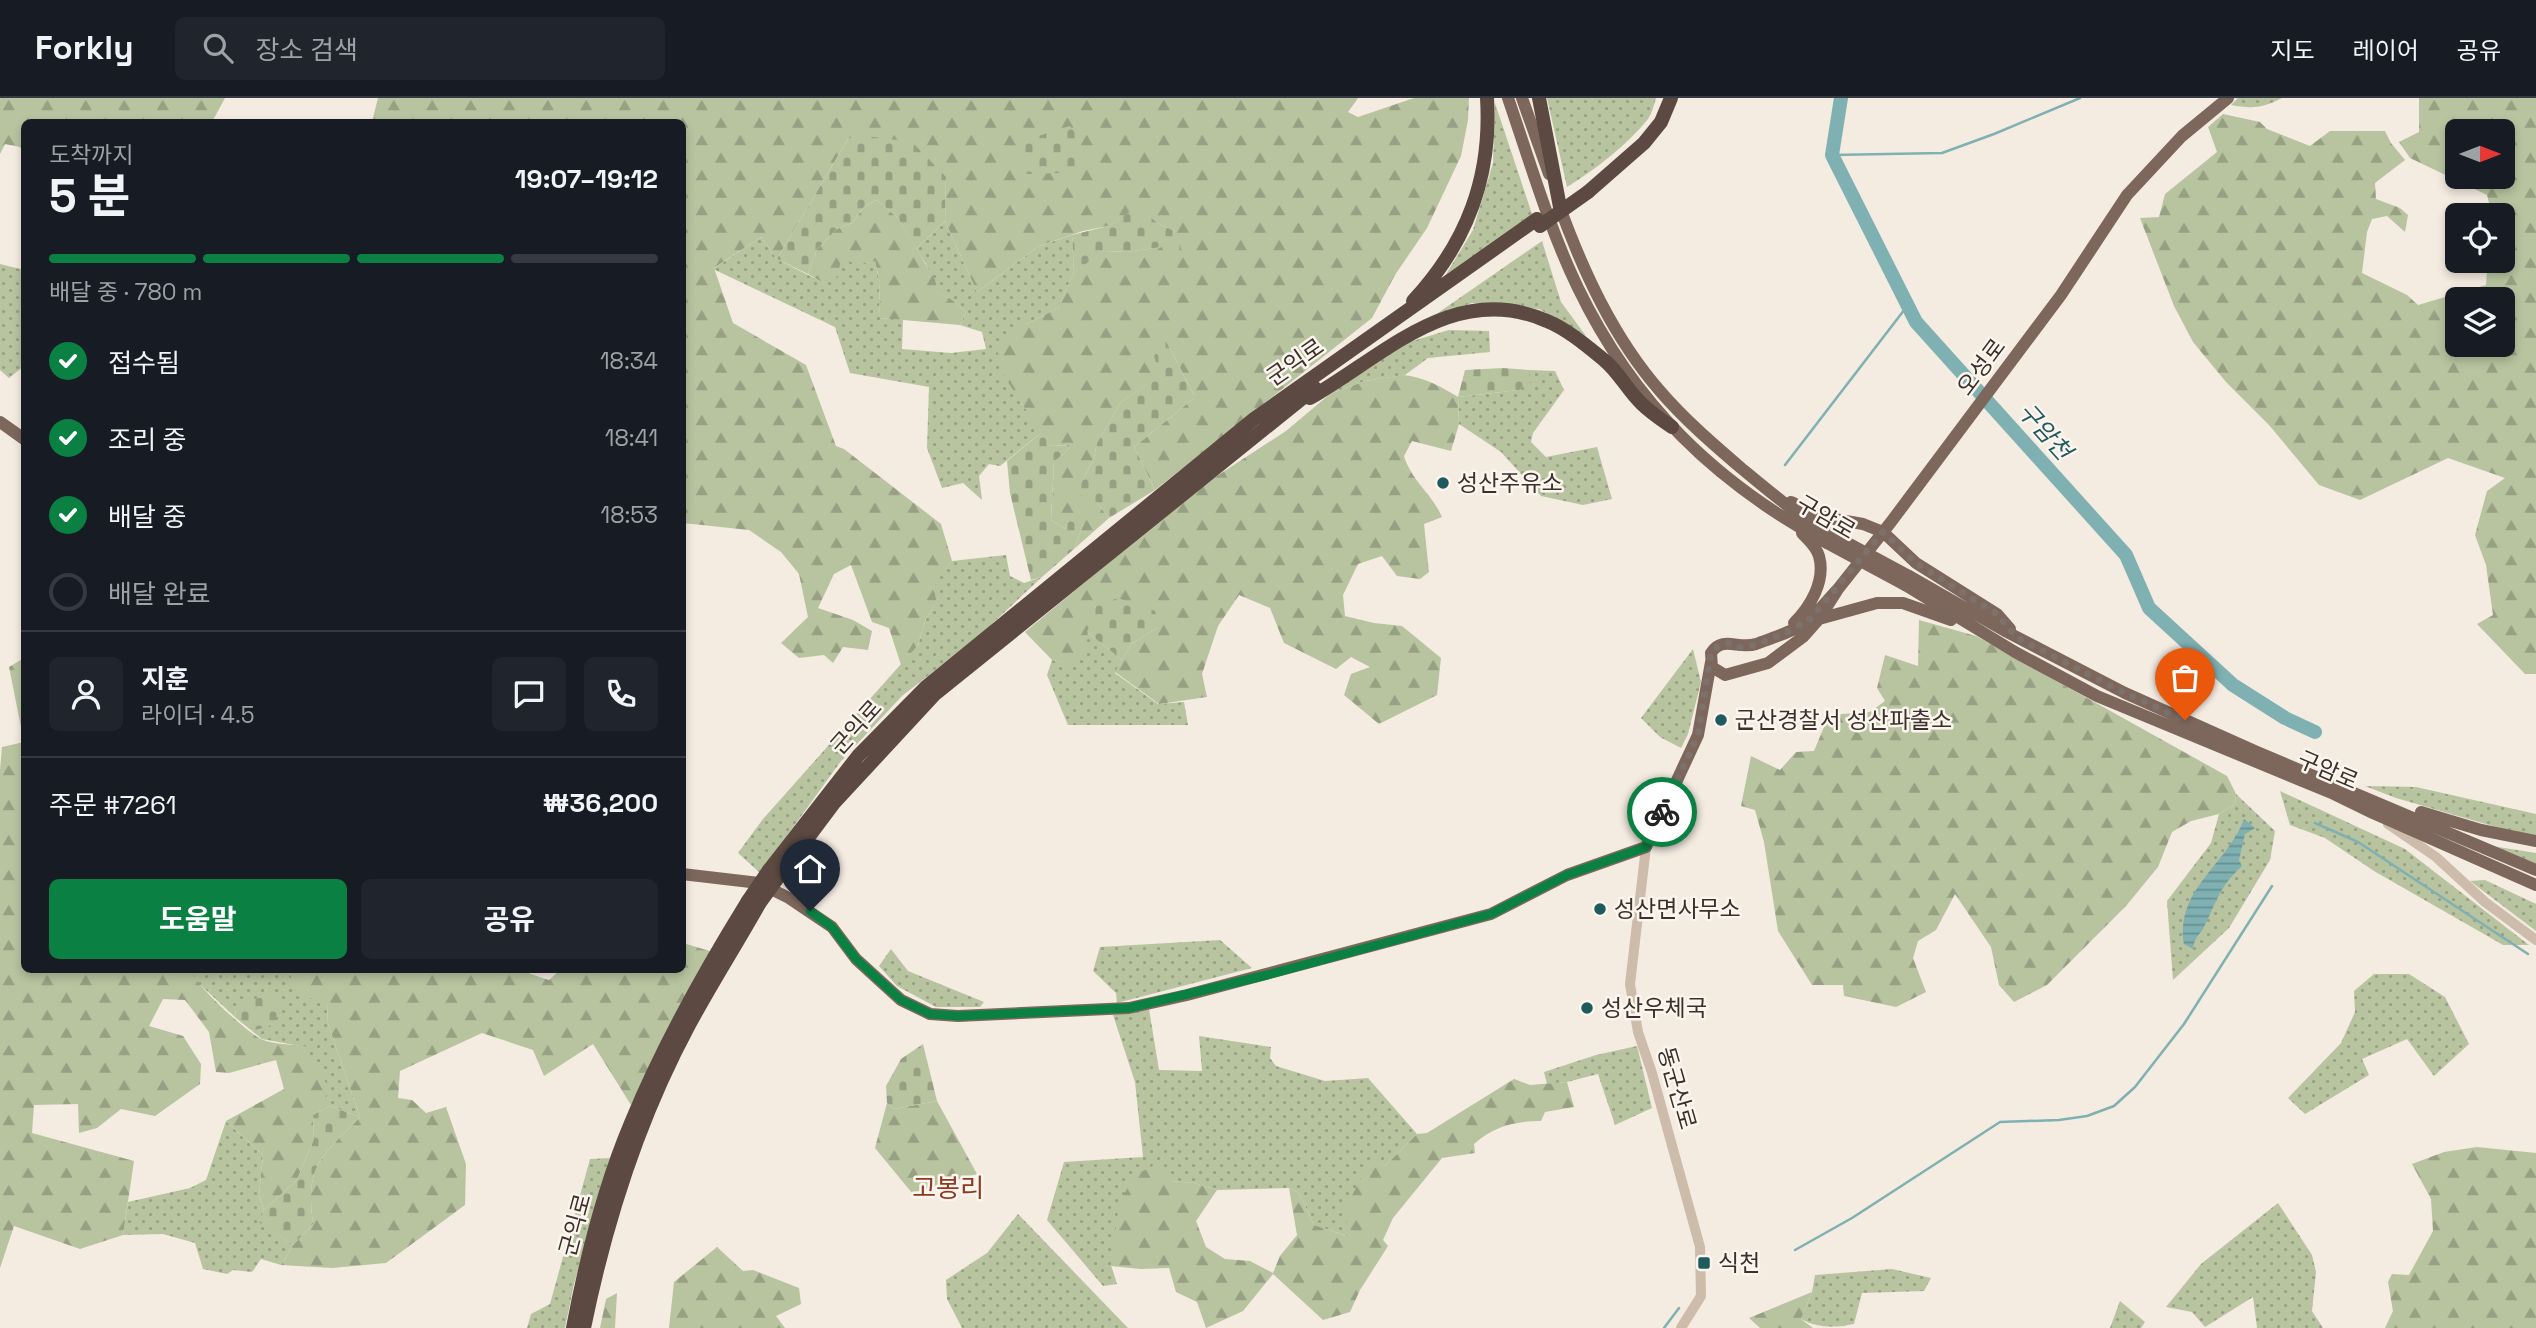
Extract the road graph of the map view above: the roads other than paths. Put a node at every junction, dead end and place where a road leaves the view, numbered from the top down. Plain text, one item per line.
1 (1487, 98) edge
2 (1508, 98) edge
3 (1522, 98) edge
4 (1539, 98) edge
5 (1664, 98) edge
6 (1671, 98) edge
7 (2228, 98) edge
8 (1586, 188) junction
9 (1560, 207) junction
10 (1539, 223) junction
11 (1391, 325) junction
12 (1284, 412) junction
13 (0, 422) edge
14 (1672, 427) junction
15 (21, 437) edge
16 (1769, 491) junction
17 (1789, 521) junction
18 (1883, 532) junction
19 (1829, 539) junction
20 (1907, 580) junction
21 (1838, 589) junction
22 (1819, 618) junction
23 (1970, 625) junction
24 (2016, 637) junction
25 (1771, 638) junction
26 (1752, 645) junction
27 (1737, 647) junction
28 (1711, 662) junction
29 (1768, 663) junction
30 (1738, 670) junction
31 (1725, 675) junction
32 (1705, 696) junction
33 (2323, 778) junction
34 (2373, 813) junction
35 (2536, 841) edge
36 (1646, 847) junction
37 (2536, 870) edge
38 (775, 872) junction
39 (686, 874) edge
40 (2536, 885) edge
41 (753, 903) junction
42 (2536, 940) edge
43 (573, 1328) edge
44 (584, 1328) edge
45 (1681, 1328) edge

1 - 11 highway
2 - 14 main road, 구암로
3 - 9 main road, 구암로
4 - 9 highway
5 - 8 highway
6 - 8 highway
7 - 18 main road, 오성로
8 - 10 highway
9 - 16 main road, 구암로
10 - 11 highway
10 - 12 highway
11 - 38 highway, 군익로
12 - 14 highway
12 - 38 highway, 군익로
13 - 15 main road
14 - 17 main road, 구암로
16 - 18 main road
16 - 19 main road, 구암로
17 - 19 main road, 구암로
17 - 25 main road
18 - 21 main road, 오성로
18 - 24 main road
19 - 20 main road, 구암로, bridge
20 - 23 main road, 구암로
20 - 24 main road, 구암로
21 - 22 main road, 오성로
21 - 25 main road
22 - 23 main road
22 - 29 main road, 오성로
23 - 34 main road, 구암로
24 - 33 main road, 구암로
25 - 26 main road
26 - 27 main road
26 - 29 main road
27 - 28 main road
27 - 30 main road
28 - 31 main road
28 - 32 main road, 동군산로
29 - 30 main road
30 - 31 main road
31 - 32 main road
32 - 36 main road, 동군산로
33 - 35 main road
33 - 37 main road, 구암로
34 - 40 main road, 구암로
34 - 42 street
36 - 39 main road
36 - 45 street, 동군산로
38 - 41 highway, 군익로, bridge
41 - 43 highway, 군익로
41 - 44 highway, 군익로

